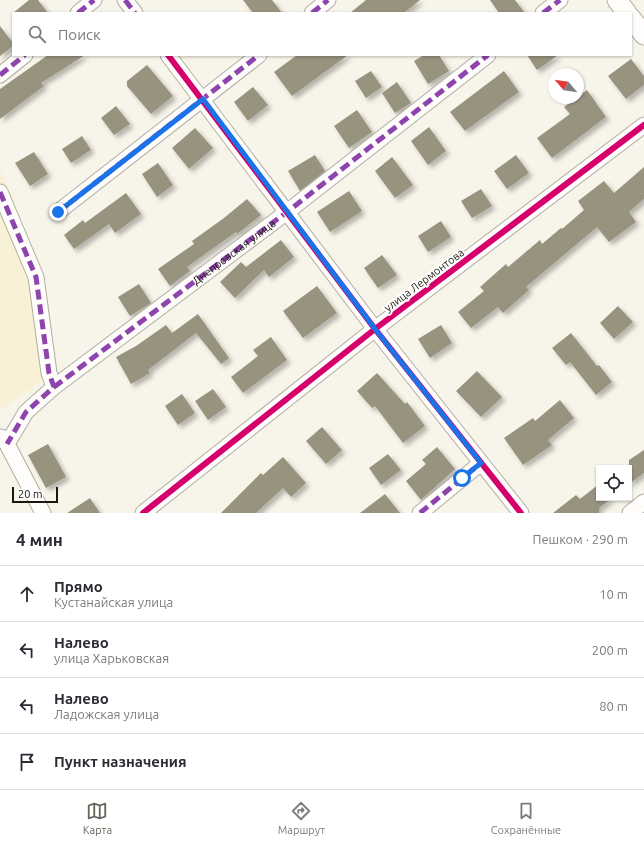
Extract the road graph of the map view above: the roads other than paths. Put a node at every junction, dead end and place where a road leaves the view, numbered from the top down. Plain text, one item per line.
1 (94, 0) edge
2 (125, 0) edge
3 (328, 0) edge
4 (560, 0) edge
5 (617, 0) edge
6 (79, 12) edge
7 (134, 12) edge
8 (313, 12) edge
9 (544, 12) edge
10 (626, 12) edge
11 (632, 19) edge
12 (644, 35) edge
13 (24, 56) edge
14 (169, 56) edge
15 (258, 56) edge
16 (487, 56) edge
17 (0, 75) edge
18 (203, 99) junction
19 (644, 125) edge
20 (0, 192) edge
21 (58, 212) dead end
22 (286, 212) junction
23 (375, 329) junction
24 (54, 387) junction
25 (3, 440) edge
26 (481, 463) junction
27 (644, 502) edge
28 (43, 513) edge
29 (143, 513) edge
30 (420, 513) edge
31 (521, 513) edge
32 (630, 513) edge

1 - 6 street
2 - 7 street
3 - 8 street
4 - 9 street
5 - 10 street
11 - 12 street
13 - 17 street
14 - 18 street
15 - 18 street
16 - 22 street, Днепровская улица
18 - 21 street
18 - 22 street
19 - 23 street, улица Лермонтова
20 - 24 street
22 - 23 street
22 - 24 street, Днепровская улица
23 - 26 street
23 - 29 street, улица Лермонтова
24 - 25 street, Днепровская улица
25 - 28 street
26 - 30 street
26 - 31 street
27 - 32 street

